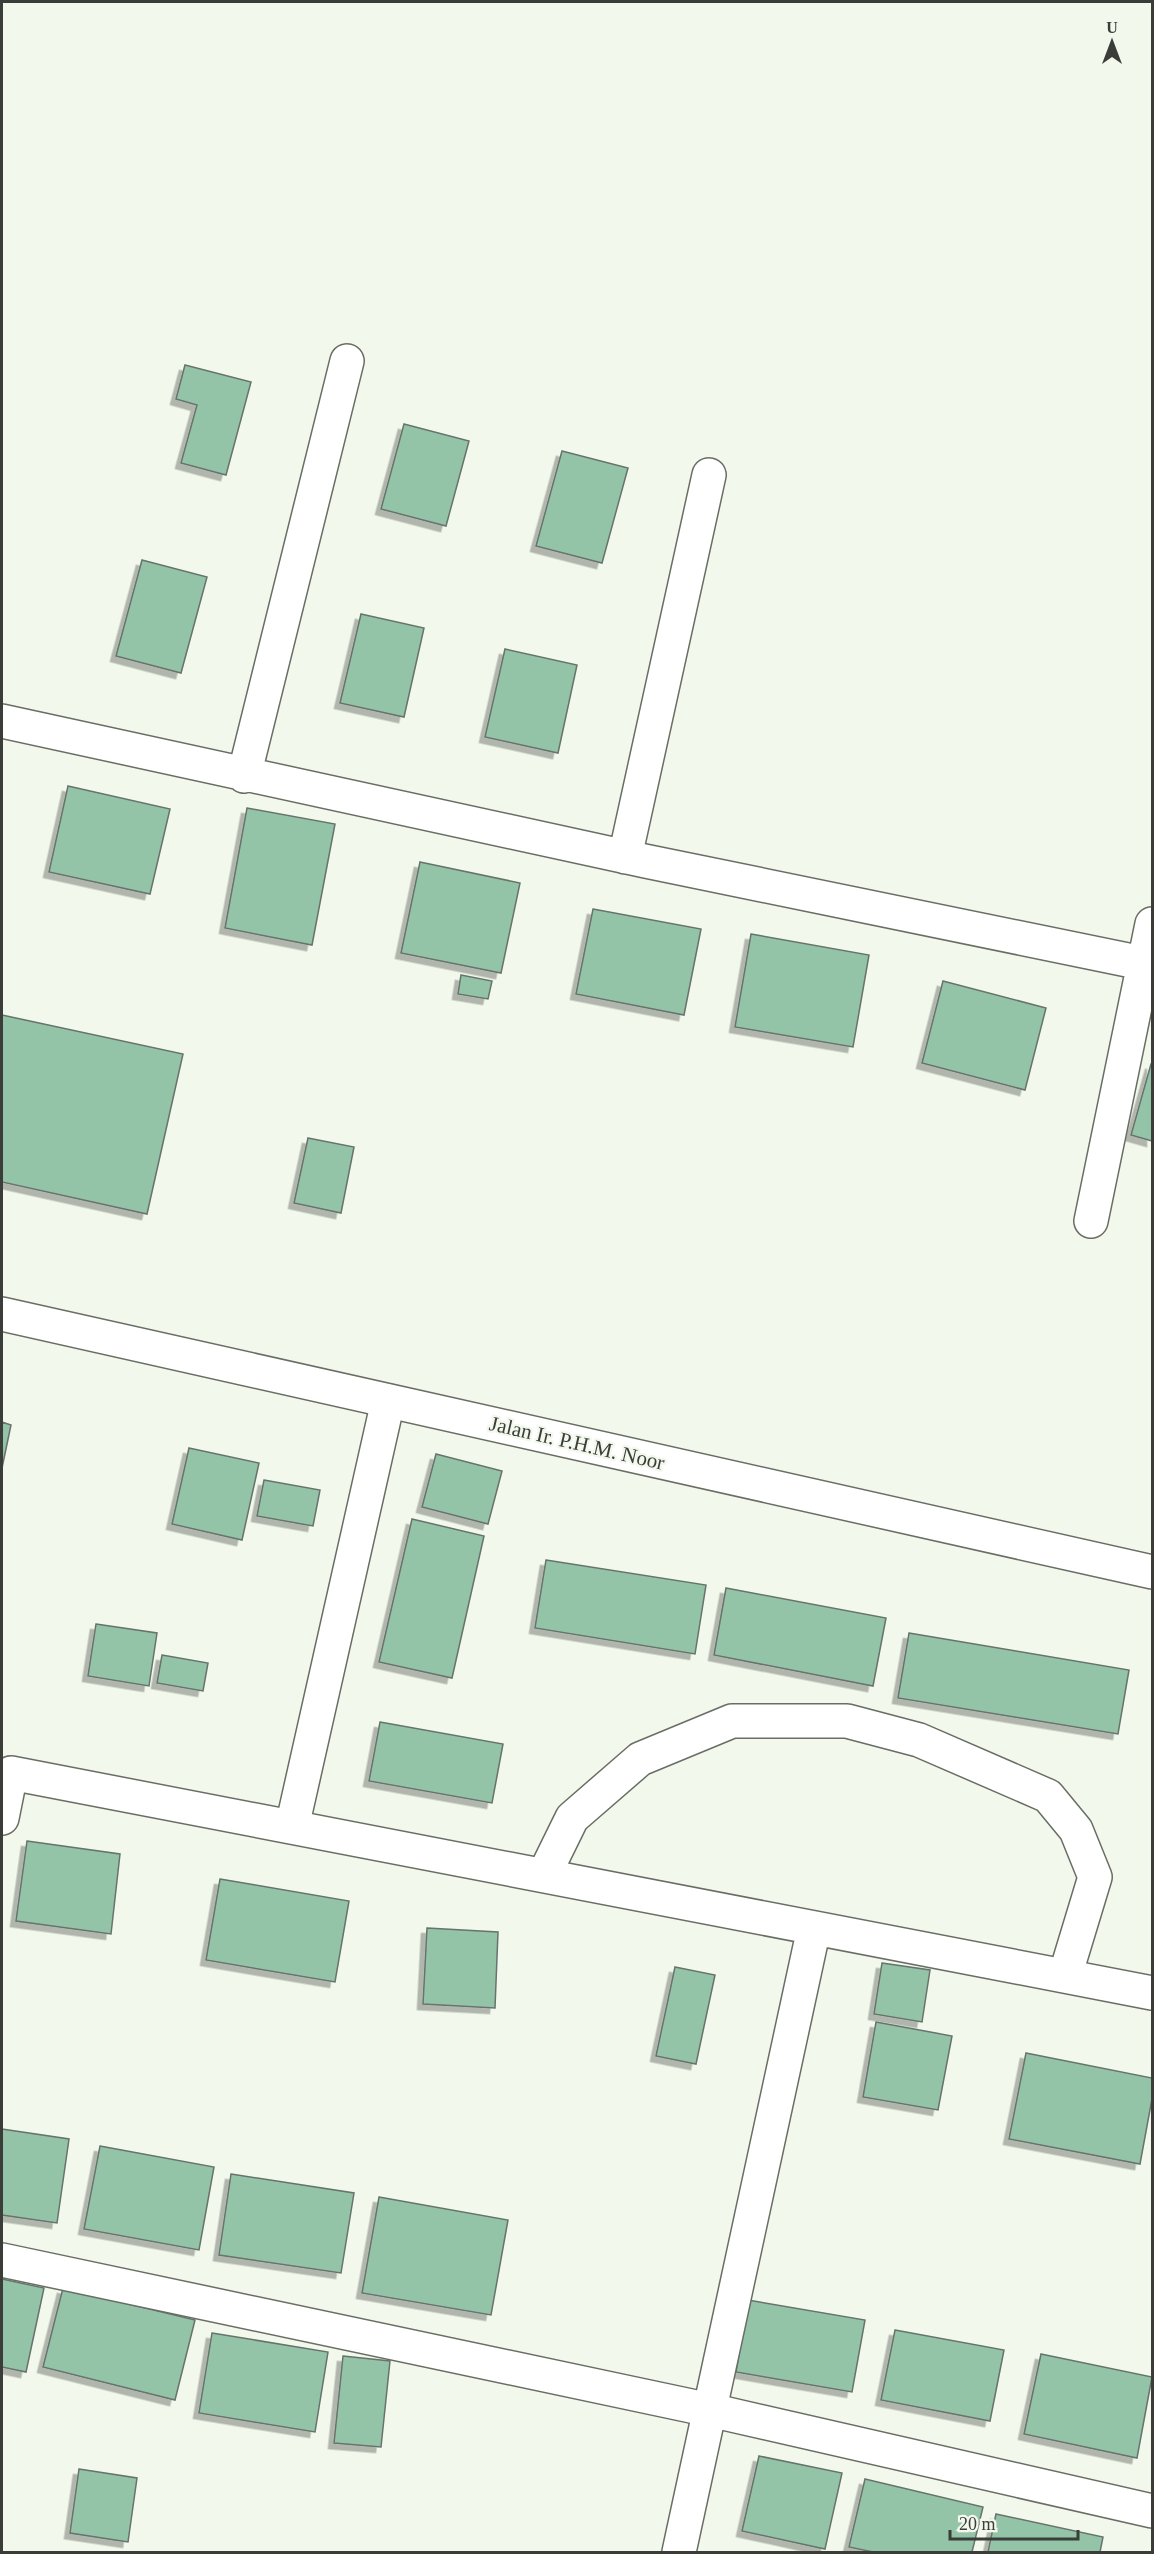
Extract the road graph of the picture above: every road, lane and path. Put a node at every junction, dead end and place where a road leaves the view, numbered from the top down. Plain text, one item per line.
1 (347, 361) dead end
2 (709, 475) dead end
3 (2, 721) edge
4 (243, 776) junction
5 (625, 857) junction
6 (1152, 924) edge
7 (1148, 964) edge
8 (1091, 1221) dead end
9 (2, 1314) edge
10 (388, 1401) junction
11 (1152, 1572) edge
12 (2, 1818) edge
13 (292, 1827) junction
14 (544, 1875) junction
15 (814, 1928) junction
16 (1065, 1976) junction
17 (1152, 1993) edge
18 (2, 2260) edge
19 (710, 2410) junction
20 (1152, 2511) edge
21 (680, 2553) edge

1 - 4 street
2 - 5 street
3 - 4 street
4 - 5 street
5 - 7 street
6 - 7 street
7 - 8 street
9 - 10 street, Jalan Ir. P.H.M. Noor
10 - 11 street, Jalan Ir. P.H.M. Noor
10 - 13 street
12 - 13 street
13 - 14 street
14 - 15 street
14 - 16 street
15 - 16 street
15 - 19 street
16 - 17 street
18 - 19 street
19 - 20 street
19 - 21 street

